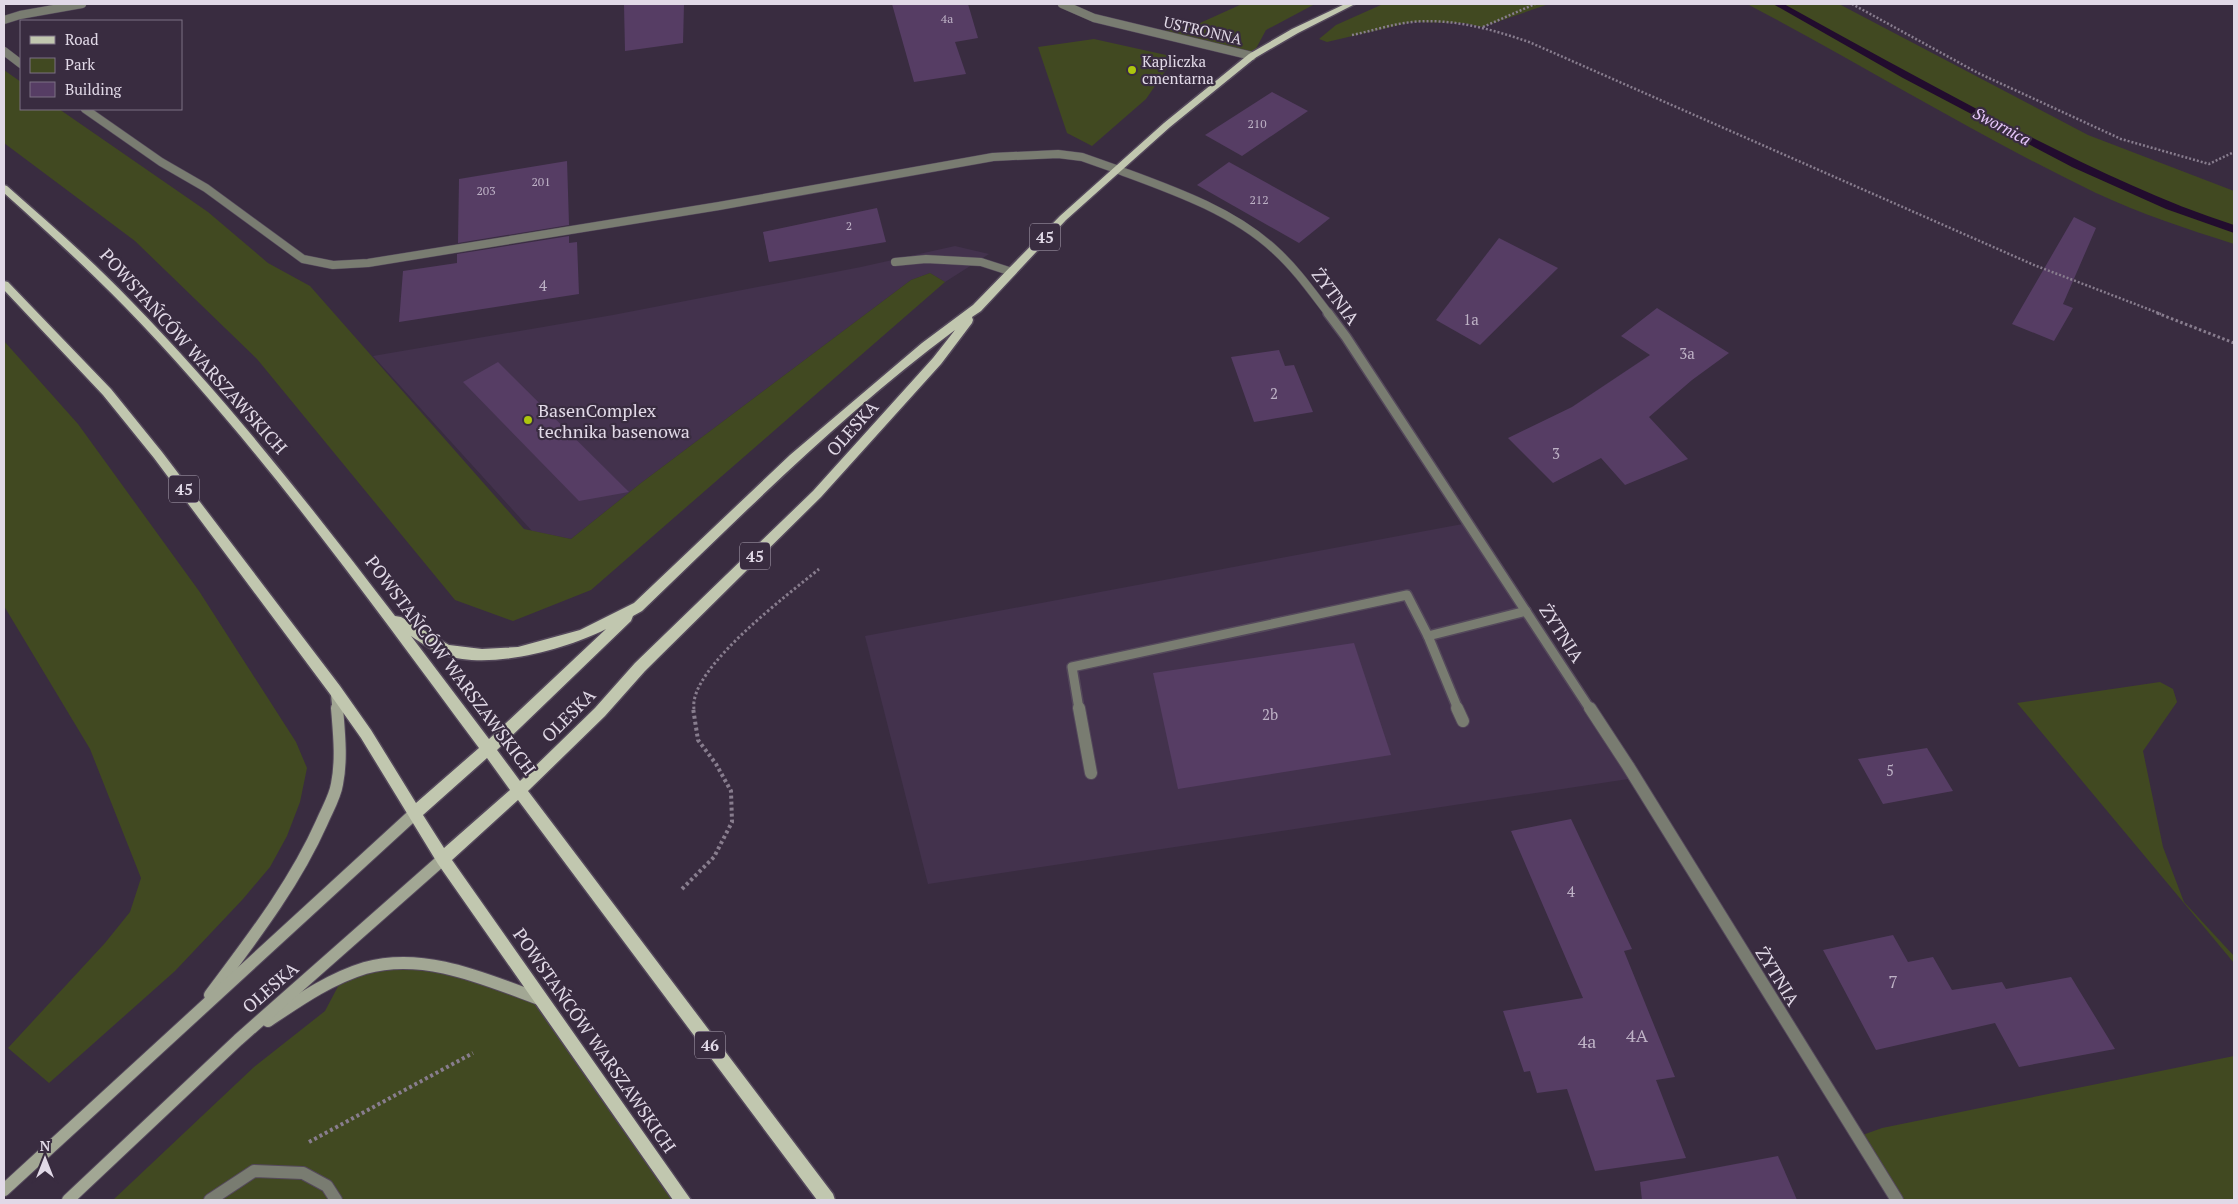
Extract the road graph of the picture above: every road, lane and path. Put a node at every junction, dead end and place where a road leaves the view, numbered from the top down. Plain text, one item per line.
1 (82, 4) edge
2 (1062, 4) edge
3 (1351, 4) edge
4 (1535, 4) edge
5 (1852, 4) edge
6 (4, 20) edge
7 (1482, 27) junction
8 (1345, 37) dead end
9 (4, 51) edge
10 (1252, 56) junction
11 (20, 63) edge
12 (86, 110) edge
13 (2234, 152) edge
14 (1116, 169) junction
15 (4, 188) edge
16 (895, 262) dead end
17 (1012, 272) junction
18 (4, 284) edge
19 (977, 308) junction
20 (2234, 343) edge
21 (819, 569) dead end
22 (638, 607) junction
23 (1526, 611) junction
24 (388, 616) junction
25 (1428, 636) junction
26 (335, 690) junction
27 (1463, 721) dead end
28 (488, 749) junction
29 (1091, 772) dead end
30 (520, 790) junction
31 (414, 814) junction
32 (443, 859) junction
33 (682, 889) dead end
34 (542, 1000) junction
35 (196, 1014) junction
36 (238, 1040) junction
37 (473, 1053) dead end
38 (307, 1143) dead end
39 (4, 1190) edge
40 (68, 1200) edge
41 (210, 1200) edge
42 (336, 1200) edge
43 (683, 1200) edge
44 (827, 1200) edge
45 (1897, 1200) edge

1 - 6 street
2 - 10 street, USTRONNA
3 - 10 main road, 45
4 - 7 path
5 - 13 path
7 - 8 path
7 - 20 path
9 - 11 street
10 - 14 main road, 45
12 - 14 street, ŻYTNIA
14 - 17 main road, 45
14 - 23 street, ŻYTNIA
15 - 24 main road, POWSTAŃCÓW WARSZAWSKICH / 45
16 - 17 street
17 - 19 main road, 45
18 - 26 main road, POWSTAŃCÓW WARSZAWSKICH / 45
19 - 22 main road, 45
19 - 30 main road, OLESKA / 45
21 - 33 path
22 - 24 main road, 45
22 - 28 main road, OLESKA
23 - 25 street
23 - 45 street, ŻYTNIA
24 - 28 main road, POWSTAŃCÓW WARSZAWSKICH / 45
25 - 27 street
25 - 29 street
26 - 31 main road, POWSTAŃCÓW WARSZAWSKICH / 45
26 - 35 main road
28 - 30 main road, POWSTAŃCÓW WARSZAWSKICH / 46
28 - 31 main road, OLESKA
30 - 32 main road, OLESKA / 45
30 - 44 main road, POWSTAŃCÓW WARSZAWSKICH / 46
31 - 32 main road, POWSTAŃCÓW WARSZAWSKICH
31 - 35 main road, OLESKA
32 - 34 main road, POWSTAŃCÓW WARSZAWSKICH
32 - 36 main road, OLESKA
34 - 36 main road
34 - 43 main road, POWSTAŃCÓW WARSZAWSKICH
35 - 39 main road, OLESKA
36 - 40 main road, OLESKA
37 - 38 path
41 - 42 street

